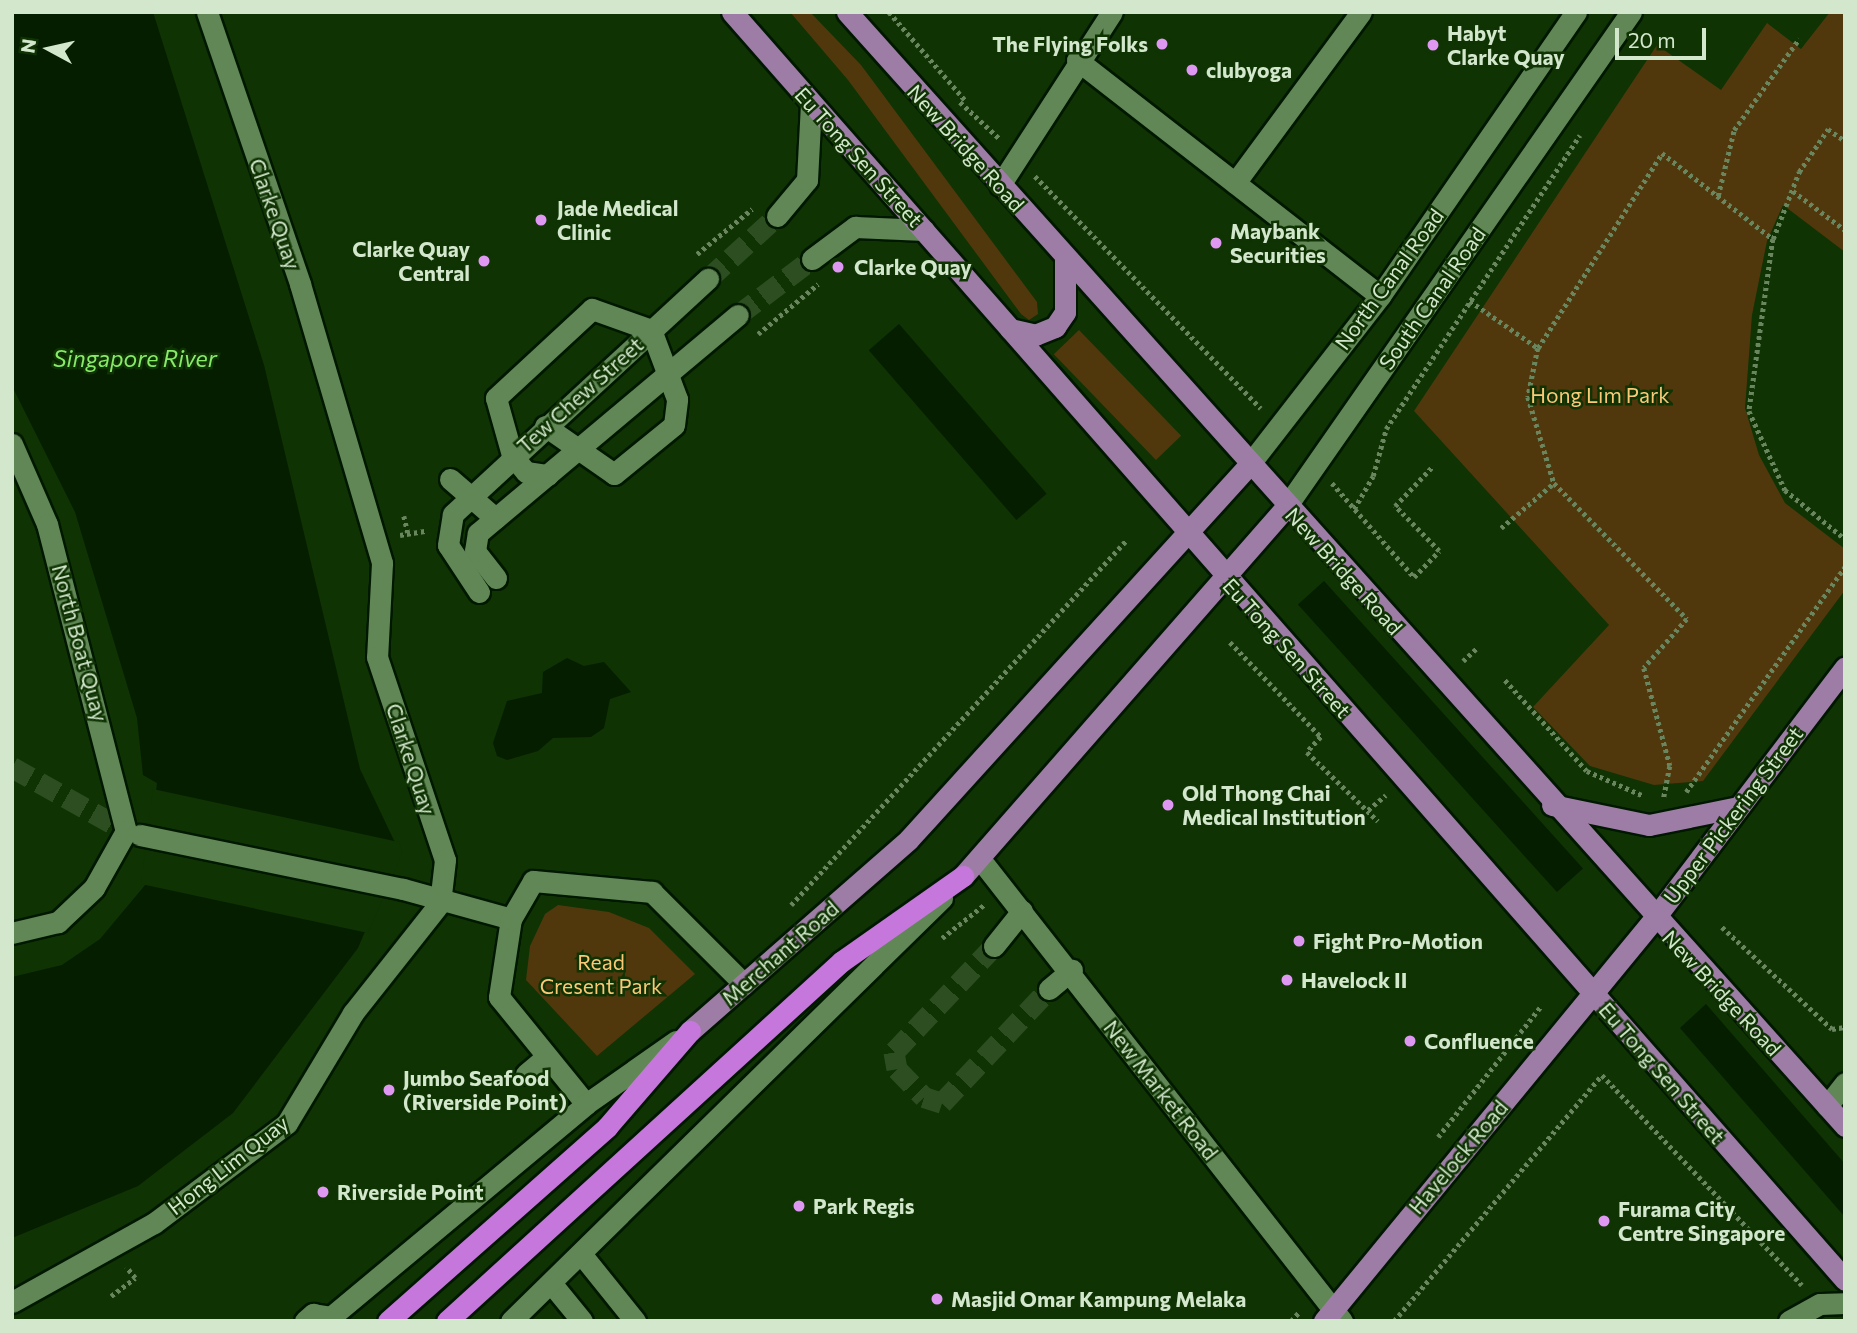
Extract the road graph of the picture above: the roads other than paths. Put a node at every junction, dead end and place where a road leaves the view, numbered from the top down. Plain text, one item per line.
1 (207, 12) edge
2 (732, 12) edge
3 (847, 12) edge
4 (1361, 12) edge
5 (1576, 12) edge
6 (1631, 12) edge
7 (1105, 15) edge
8 (1077, 61) junction
9 (811, 103) junction
10 (1235, 183) junction
11 (1000, 185) junction
12 (777, 216) tunnel mouth
13 (924, 230) junction
14 (821, 253) tunnel mouth
15 (1065, 259) junction
16 (708, 279) tunnel mouth
17 (1380, 296) junction
18 (738, 315) tunnel mouth
19 (1010, 329) junction
20 (651, 330) junction
21 (669, 372) junction
22 (545, 426) junction
23 (12, 444) edge
24 (577, 450) junction
25 (512, 456) junction
26 (1249, 465) junction
27 (548, 475) junction
28 (450, 480) dead end
29 (469, 497) junction
30 (1286, 507) junction
31 (495, 518) junction
32 (1185, 534) junction
33 (1223, 576) junction
34 (496, 578) dead end
35 (479, 592) dead end
36 (1842, 677) edge
37 (1552, 805) junction
38 (1738, 807) junction
39 (140, 835) tunnel mouth
40 (980, 859) junction
41 (963, 876) junction
42 (440, 903) junction
43 (1022, 911) junction
44 (511, 919) junction
45 (1654, 919) junction
46 (12, 933) edge
47 (994, 946) tunnel mouth
48 (1072, 970) junction
49 (744, 984) junction
50 (1049, 989) tunnel mouth
51 (1592, 993) junction
52 (690, 1031) junction
53 (546, 1056) junction
54 (526, 1074) dead end
55 (1845, 1083) edge
56 (586, 1104) junction
57 (1828, 1106) junction
58 (1845, 1126) edge
59 (582, 1255) junction
60 (1845, 1280) edge
61 (551, 1283) junction
62 (12, 1301) edge
63 (1845, 1303) edge
64 (1333, 1317) edge
65 (329, 1319) edge
66 (305, 1321) edge
67 (388, 1321) edge
68 (447, 1321) edge
69 (511, 1321) edge
70 (582, 1321) edge
71 (635, 1321) edge
72 (1788, 1321) edge

1 - 42 street, Clarke Quay
2 - 9 main road, Eu Tong Sen Street
3 - 11 main road, New Bridge Road
4 - 10 street
5 - 17 street, North Canal Road
6 - 30 street, South Canal Road
7 - 8 street
8 - 10 street
8 - 11 street
9 - 12 street
9 - 13 main road, Eu Tong Sen Street
10 - 17 street
11 - 15 main road, New Bridge Road
13 - 14 street
13 - 19 main road, Eu Tong Sen Street
15 - 19 main road
15 - 26 main road, New Bridge Road
16 - 20 street, Tew Chew Street
17 - 26 street, North Canal Road
18 - 21 street, Tew Chew Street
19 - 32 main road, Eu Tong Sen Street
20 - 21 street
20 - 22 street, Tew Chew Street
20 - 25 street
21 - 24 street, Tew Chew Street
21 - 24 street
22 - 24 street
22 - 25 street, Tew Chew Street
23 - 46 street, North Boat Quay
24 - 27 street, Tew Chew Street
25 - 27 street, Tew Chew Street
25 - 29 street
26 - 30 main road, New Bridge Road
26 - 32 main road, North Canal Road
27 - 31 street
28 - 29 street
29 - 31 street
29 - 35 street
30 - 33 main road, South Canal Road
30 - 37 main road, New Bridge Road
31 - 34 street
32 - 33 main road, Eu Tong Sen Street
32 - 49 main road, Merchant Road
33 - 40 main road
33 - 51 main road, Eu Tong Sen Street
36 - 38 main road, Upper Pickering Street
37 - 38 main road
37 - 45 main road, New Bridge Road
38 - 45 main road, Upper Pickering Street
39 - 42 street
40 - 41 main road
40 - 43 street, New Market Road
41 - 59 street
41 - 68 highway
42 - 44 street
42 - 62 street, Hong Lim Quay
43 - 47 street
43 - 48 street, New Market Road
44 - 49 street
44 - 53 street
45 - 51 main road, Upper Pickering Street
45 - 57 main road, New Bridge Road
48 - 50 street
48 - 64 street, New Market Road
49 - 52 main road, Merchant Road
51 - 60 main road, Eu Tong Sen Street
51 - 64 main road, Havelock Road
52 - 56 street, Merchant Road
52 - 67 highway
53 - 54 street
53 - 56 street
55 - 57 street
56 - 65 street, Merchant Road
57 - 58 main road, New Bridge Road
59 - 61 street
59 - 71 street
61 - 69 street
61 - 70 street
63 - 72 street
65 - 66 street

